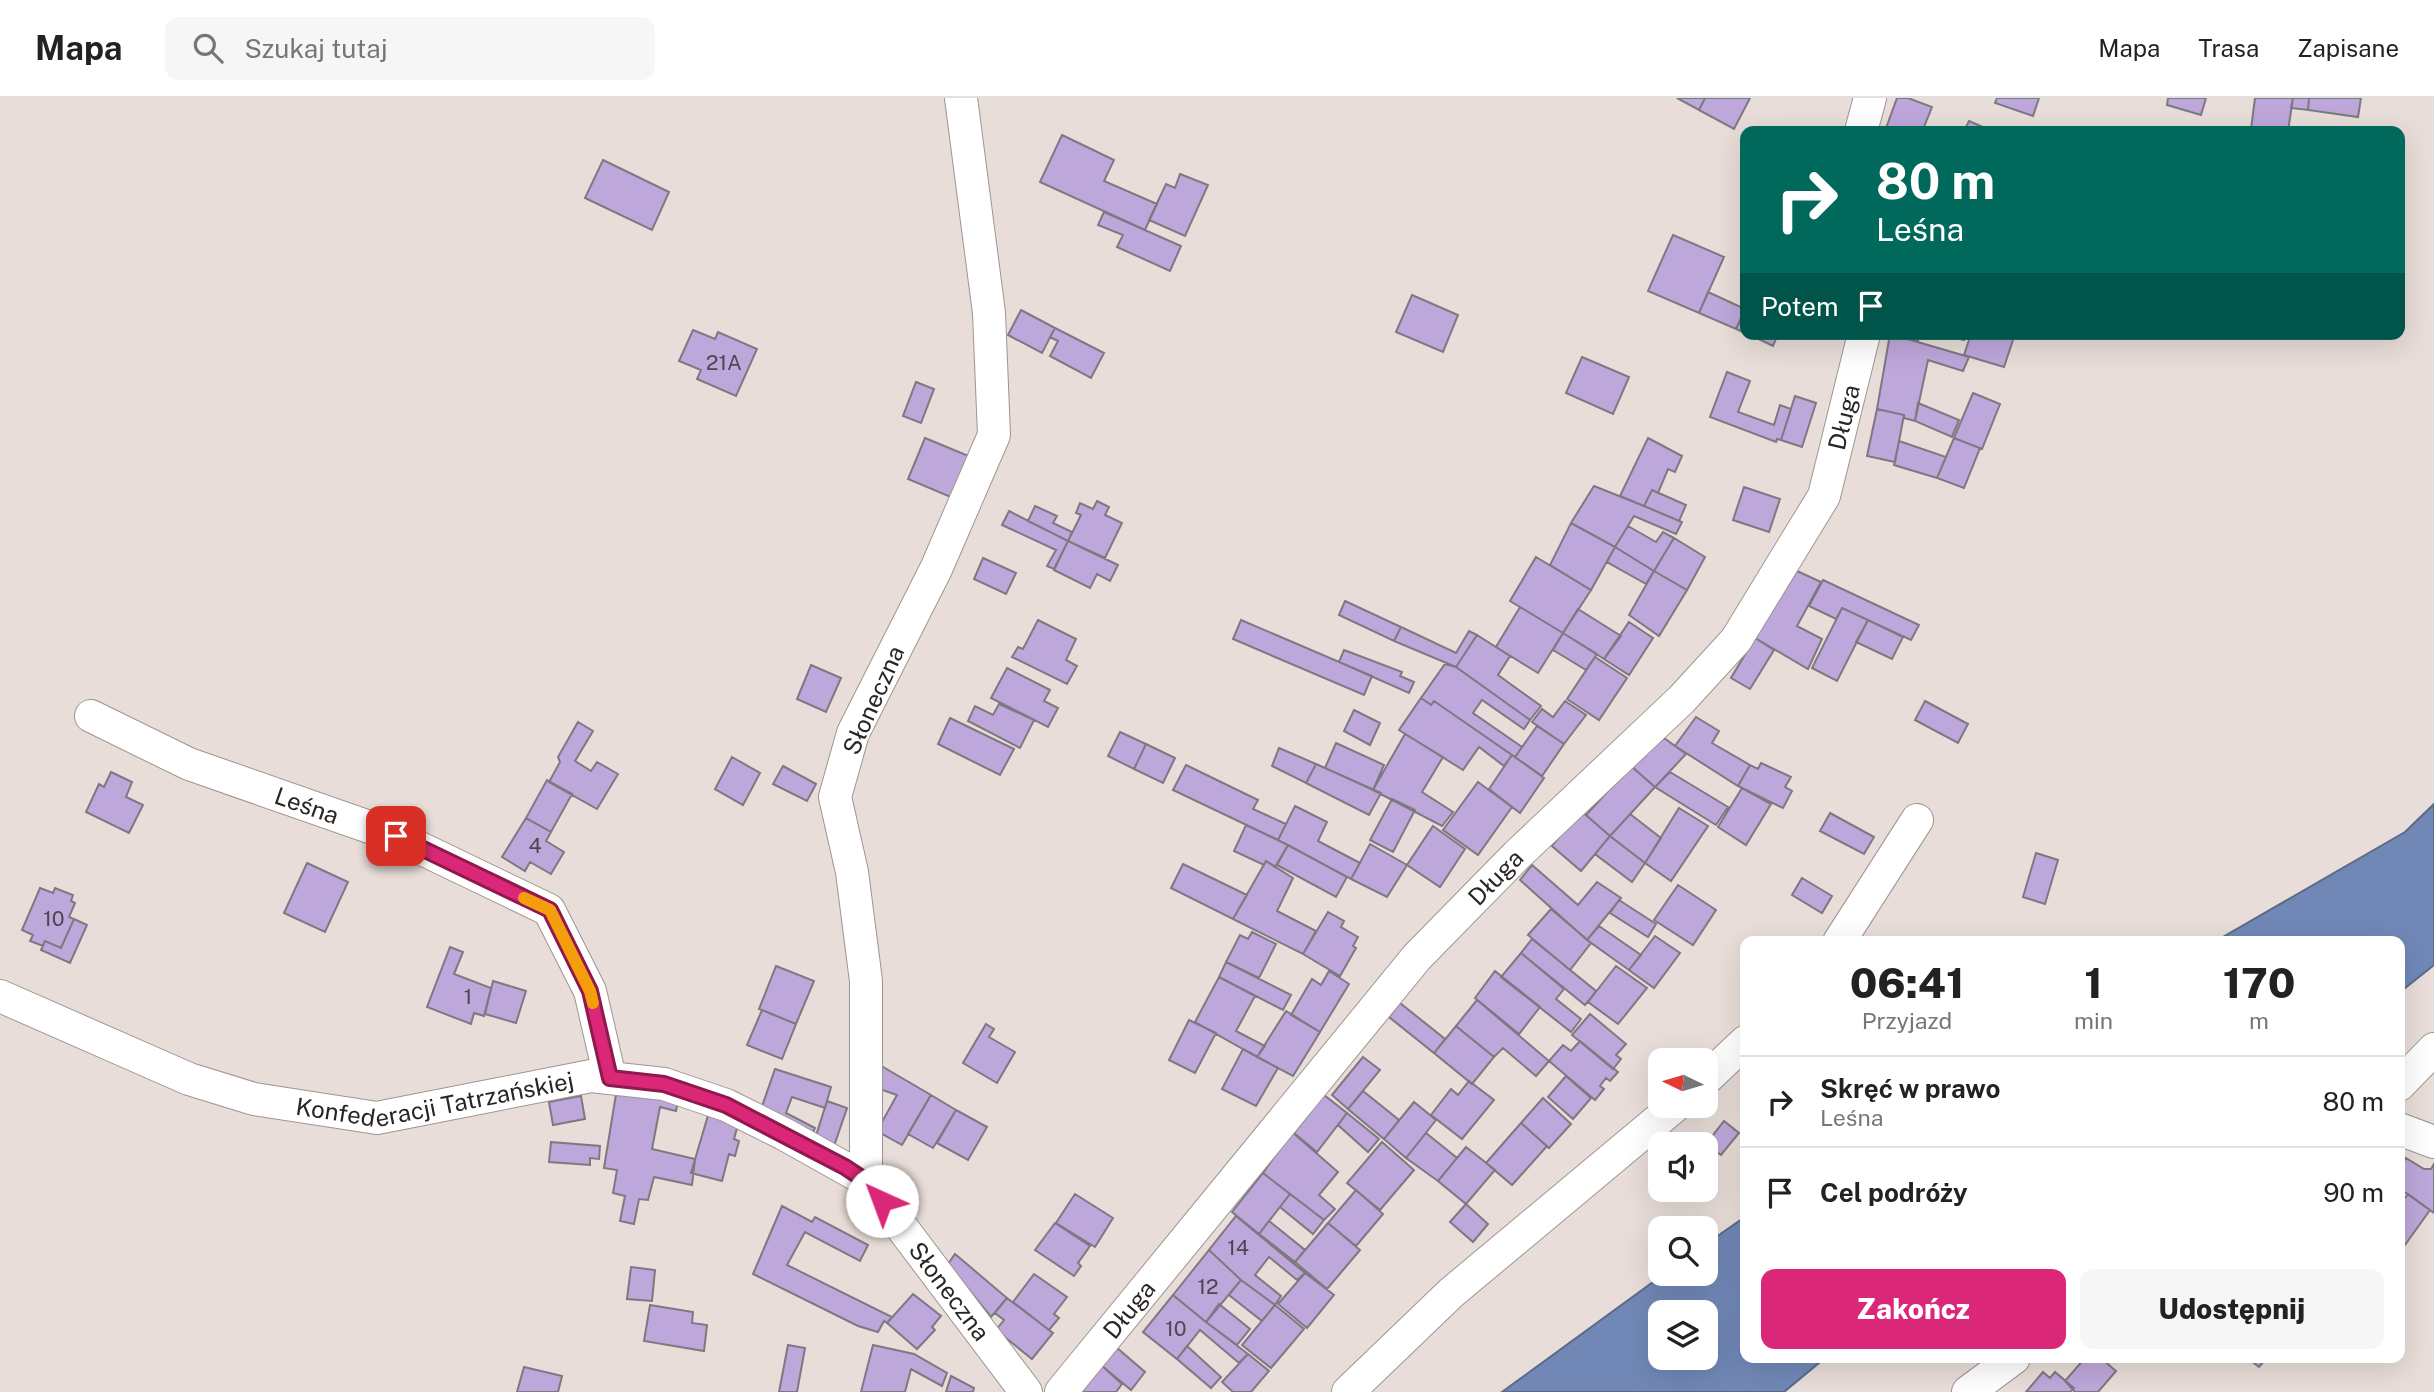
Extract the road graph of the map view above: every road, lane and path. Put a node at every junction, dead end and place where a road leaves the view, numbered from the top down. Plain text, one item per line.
1 (961, 98) edge
2 (1870, 98) edge
3 (1862, 126) edge
4 (1863, 340) edge
5 (90, 716) dead end
6 (1917, 820) dead end
7 (1843, 936) edge
8 (0, 996) edge
9 (1740, 1047) edge
10 (2434, 1049) edge
11 (1718, 1068) edge
12 (610, 1078) junction
13 (2405, 1079) edge
14 (1661, 1118) edge
15 (2405, 1131) edge
16 (2434, 1142) edge
17 (866, 1181) junction
18 (2007, 1363) edge
19 (1026, 1392) edge
20 (1061, 1392) edge
21 (1348, 1392) edge
22 (1968, 1392) edge

1 - 17 street, Słoneczna
2 - 3 street
4 - 20 street, Długa
5 - 12 street, Leśna
6 - 7 street
8 - 12 street, Konfederacji Tatrzańskiej
9 - 11 street
10 - 13 street
12 - 17 street, Konfederacji Tatrzańskiej
14 - 21 street
15 - 16 street
17 - 19 street, Słoneczna
18 - 22 street

